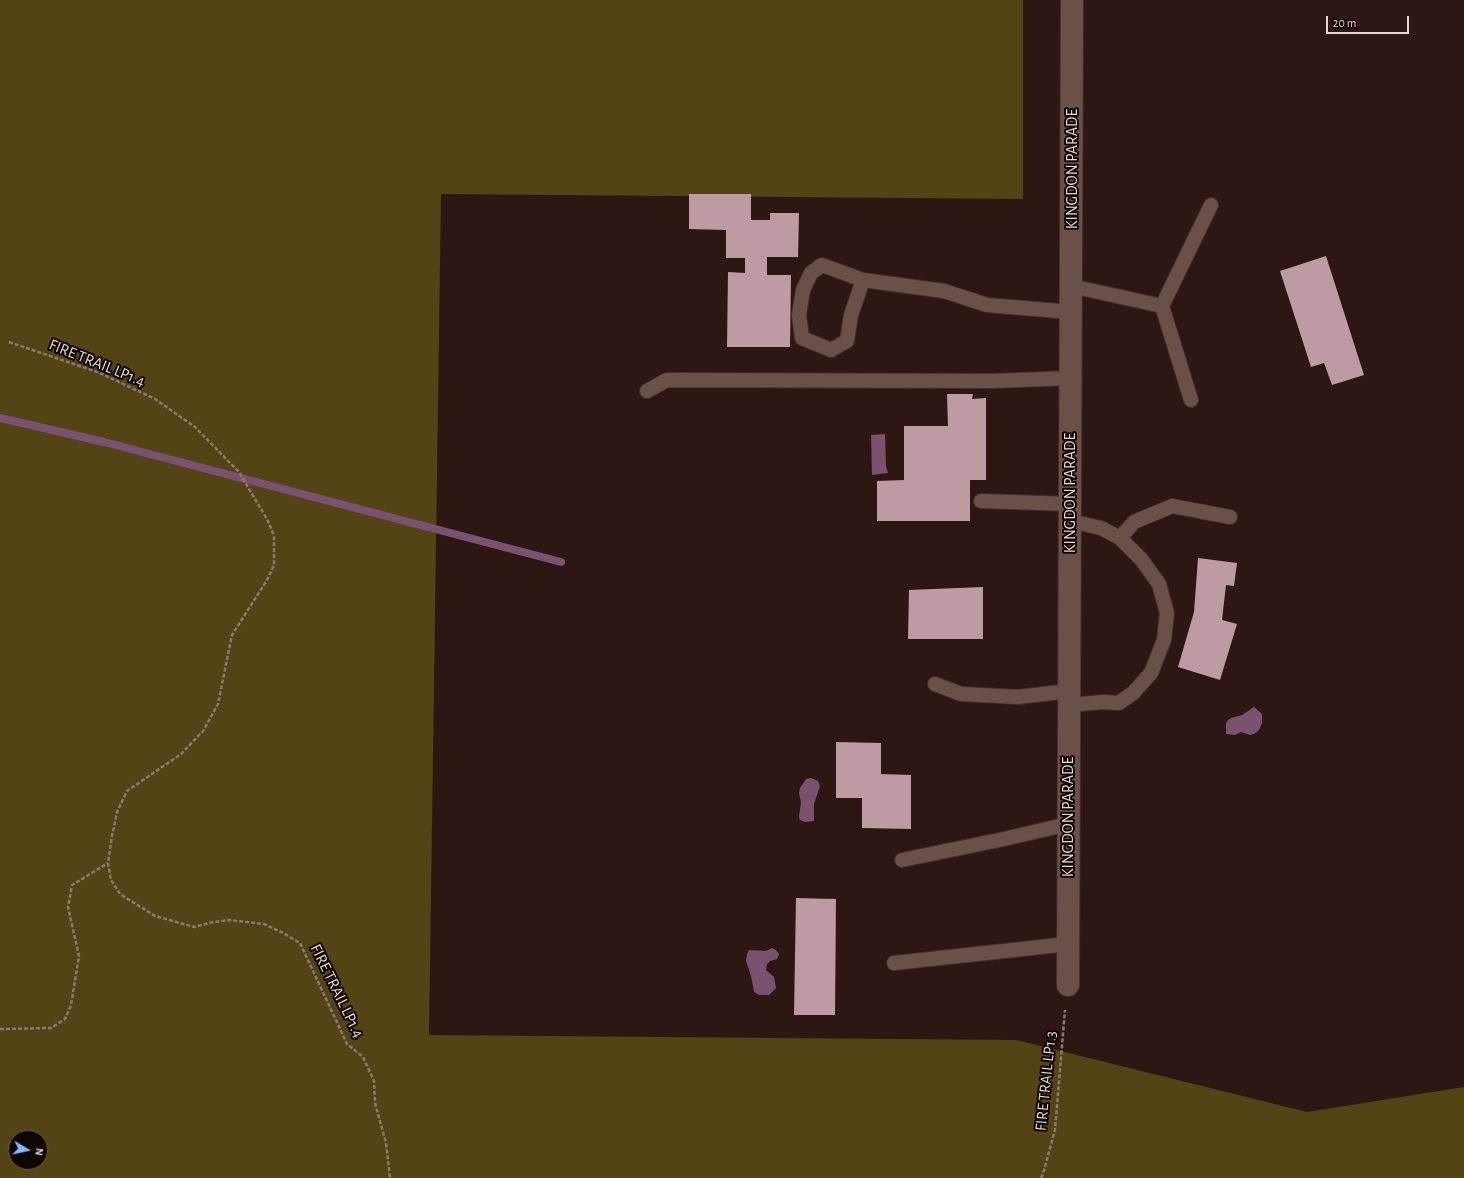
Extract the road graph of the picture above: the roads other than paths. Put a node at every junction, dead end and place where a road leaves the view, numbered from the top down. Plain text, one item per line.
1 (1072, 0) edge
2 (1211, 205) dead end
3 (863, 280) junction
4 (1071, 286) junction
5 (1162, 306) junction
6 (1071, 312) junction
7 (1071, 378) junction
8 (646, 391) dead end
9 (1191, 400) dead end
10 (981, 501) dead end
11 (1070, 513) junction
12 (1230, 517) dead end
13 (1120, 538) junction
14 (935, 684) dead end
15 (1069, 698) junction
16 (1068, 824) junction
17 (902, 860) dead end
18 (1068, 944) junction
19 (894, 963) dead end
20 (1068, 985) road end

1 - 4 street, KINGDON PARADE
2 - 5 lane
3 - 3 lane
3 - 6 lane
4 - 5 lane
4 - 6 street, KINGDON PARADE
5 - 9 lane
6 - 7 street, KINGDON PARADE
7 - 8 lane
7 - 11 street, KINGDON PARADE
10 - 11 lane
11 - 13 lane
11 - 15 street, KINGDON PARADE
12 - 13 lane
13 - 15 lane
14 - 15 lane
15 - 16 street, KINGDON PARADE
16 - 17 lane
16 - 18 street, KINGDON PARADE
18 - 19 lane
18 - 20 street, KINGDON PARADE

